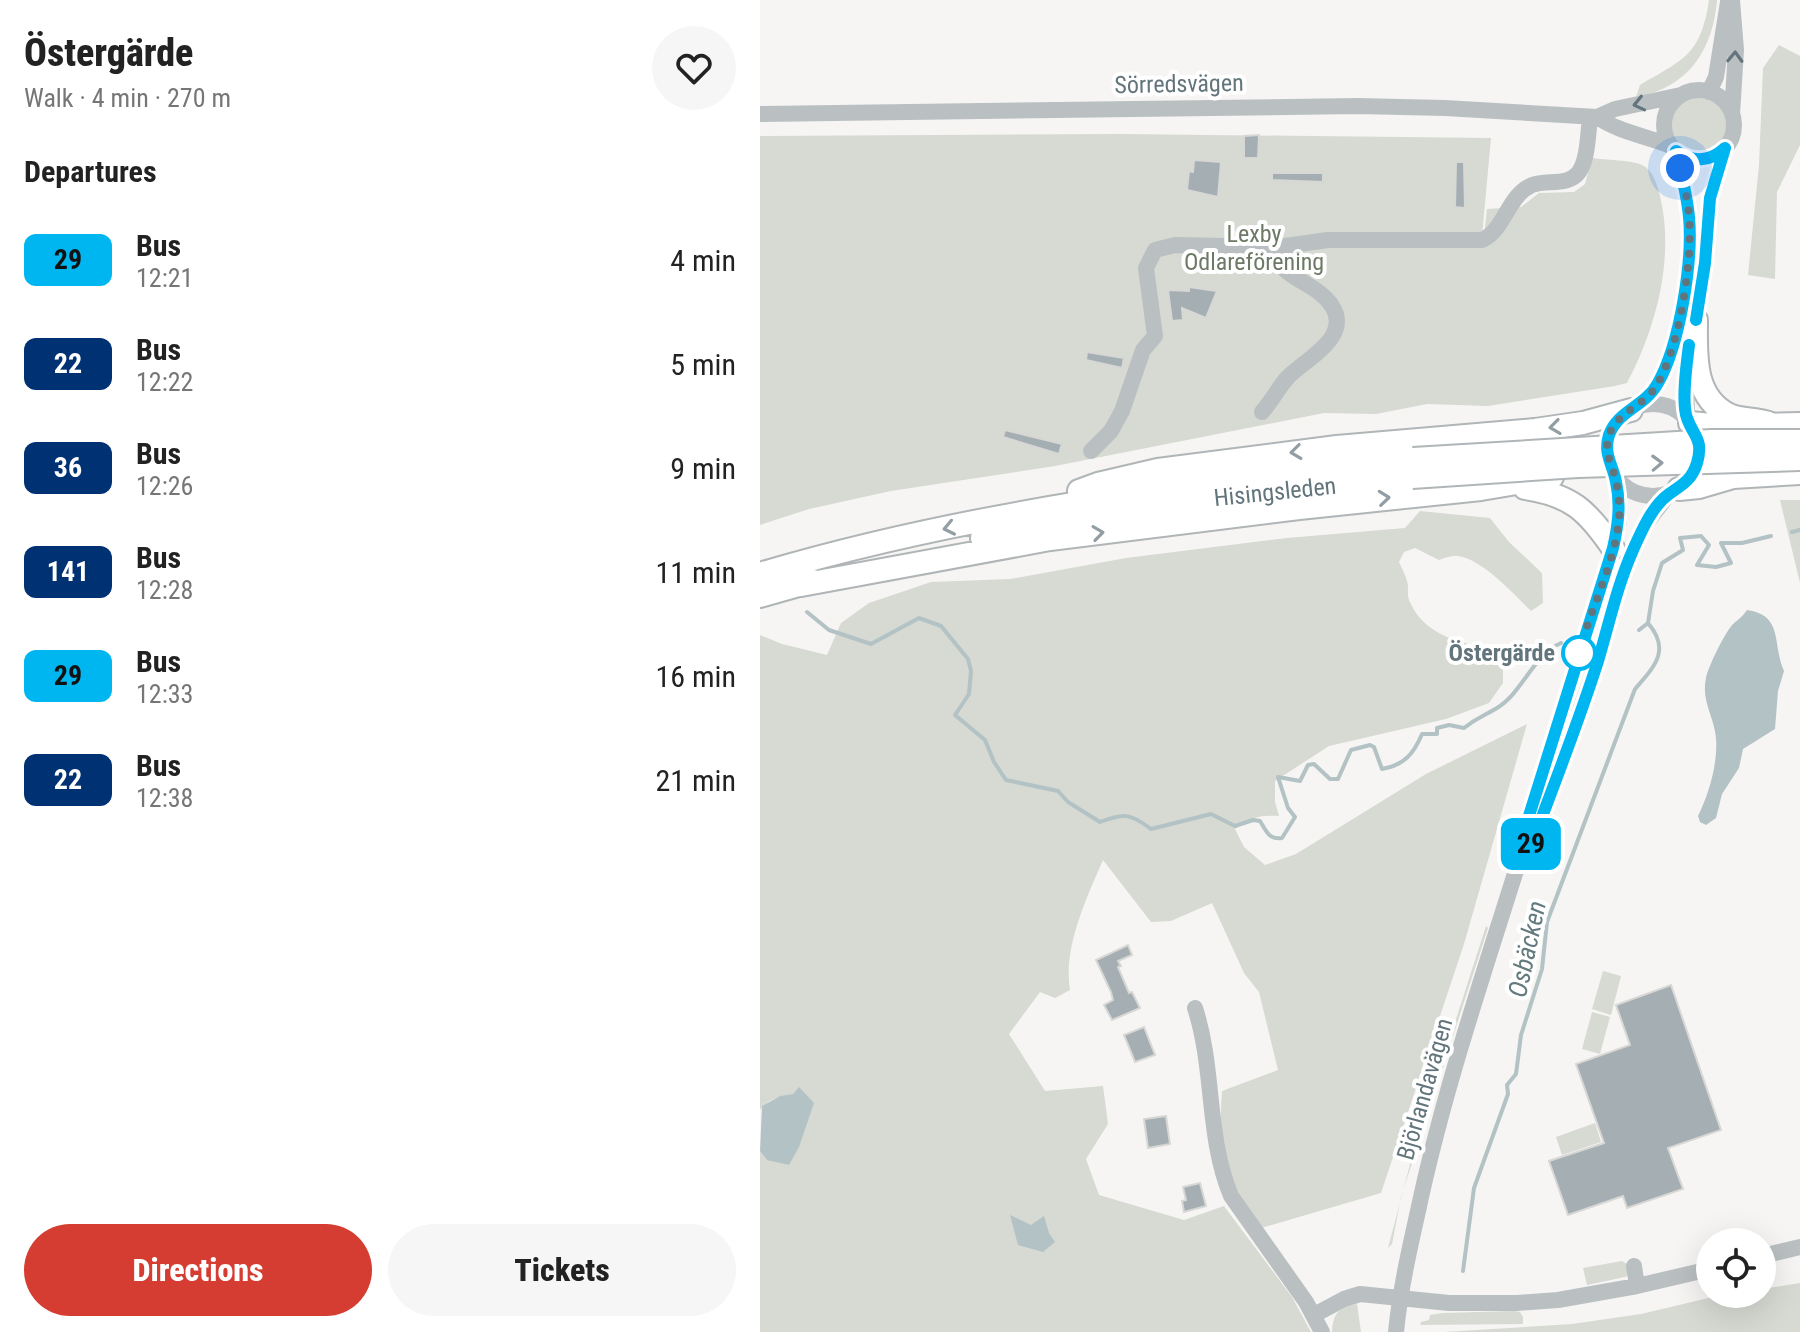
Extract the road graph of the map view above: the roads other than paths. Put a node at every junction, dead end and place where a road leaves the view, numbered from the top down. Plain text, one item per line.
1 (1730, 0) edge
2 (1709, 92) junction
3 (1681, 95) junction
4 (760, 114) edge
5 (1732, 114) junction
6 (1594, 117) junction
7 (1674, 148) junction
8 (1725, 148) junction
9 (1278, 247) junction
10 (1696, 320) junction
11 (1635, 408) junction
12 (1262, 412) dead end
13 (1688, 421) junction
14 (1771, 424) junction
15 (1800, 424) edge
16 (1800, 441) edge
17 (1091, 451) dead end
18 (1800, 459) edge
19 (1412, 468) junction
20 (1800, 473) edge
21 (1615, 476) junction
22 (1508, 485) junction
23 (1674, 492) junction
24 (1018, 513) junction
25 (1613, 548) junction
26 (760, 574) edge
27 (801, 585) junction
28 (760, 596) edge
29 (1518, 864) junction
30 (1195, 1008) dead end
31 (1800, 1247) edge
32 (1776, 1253) edge
33 (1634, 1266) dead end
34 (1696, 1272) edge
35 (1637, 1286) junction
36 (1400, 1297) junction
37 (1310, 1309) junction
38 (1322, 1332) edge
39 (1396, 1332) edge

1 - 2 street
5 -> 1 street
2 - 3 street
2 - 5 street
3 -> 6 street, Sörredsvägen
3 - 7 street
4 - 6 street, Sörredsvägen
5 - 8 street
6 - 7 street, Sörredsvägen
6 - 9 street
7 - 8 street
7 - 11 street
8 - 10 street
9 - 12 street
9 - 17 street
10 - 13 street
10 - 14 highway
11 - 13 street
11 - 21 street
11 -> 24 highway
13 - 14 highway
13 - 23 street
14 - 15 highway
16 - 19 highway, Hisingsleden, bridge
19 -> 18 highway, Hisingsleden, bridge
19 - 24 highway, Hisingsleden
19 - 27 highway, Hisingsleden
20 - 23 highway
21 - 22 highway
21 - 23 street
21 - 25 street, Björlandavägen
22 - 25 highway
27 -> 22 highway
23 - 29 street, Björlandavägen
24 -> 26 highway, Hisingsleden
25 - 29 street, Björlandavägen
27 - 28 highway, Hisingsleden
29 - 36 street, Björlandavägen
30 - 37 street
31 - 32 street
33 - 35 street
34 - 35 street
35 - 36 street
36 - 37 street
36 - 39 street, Björlandavägen
37 - 38 street

